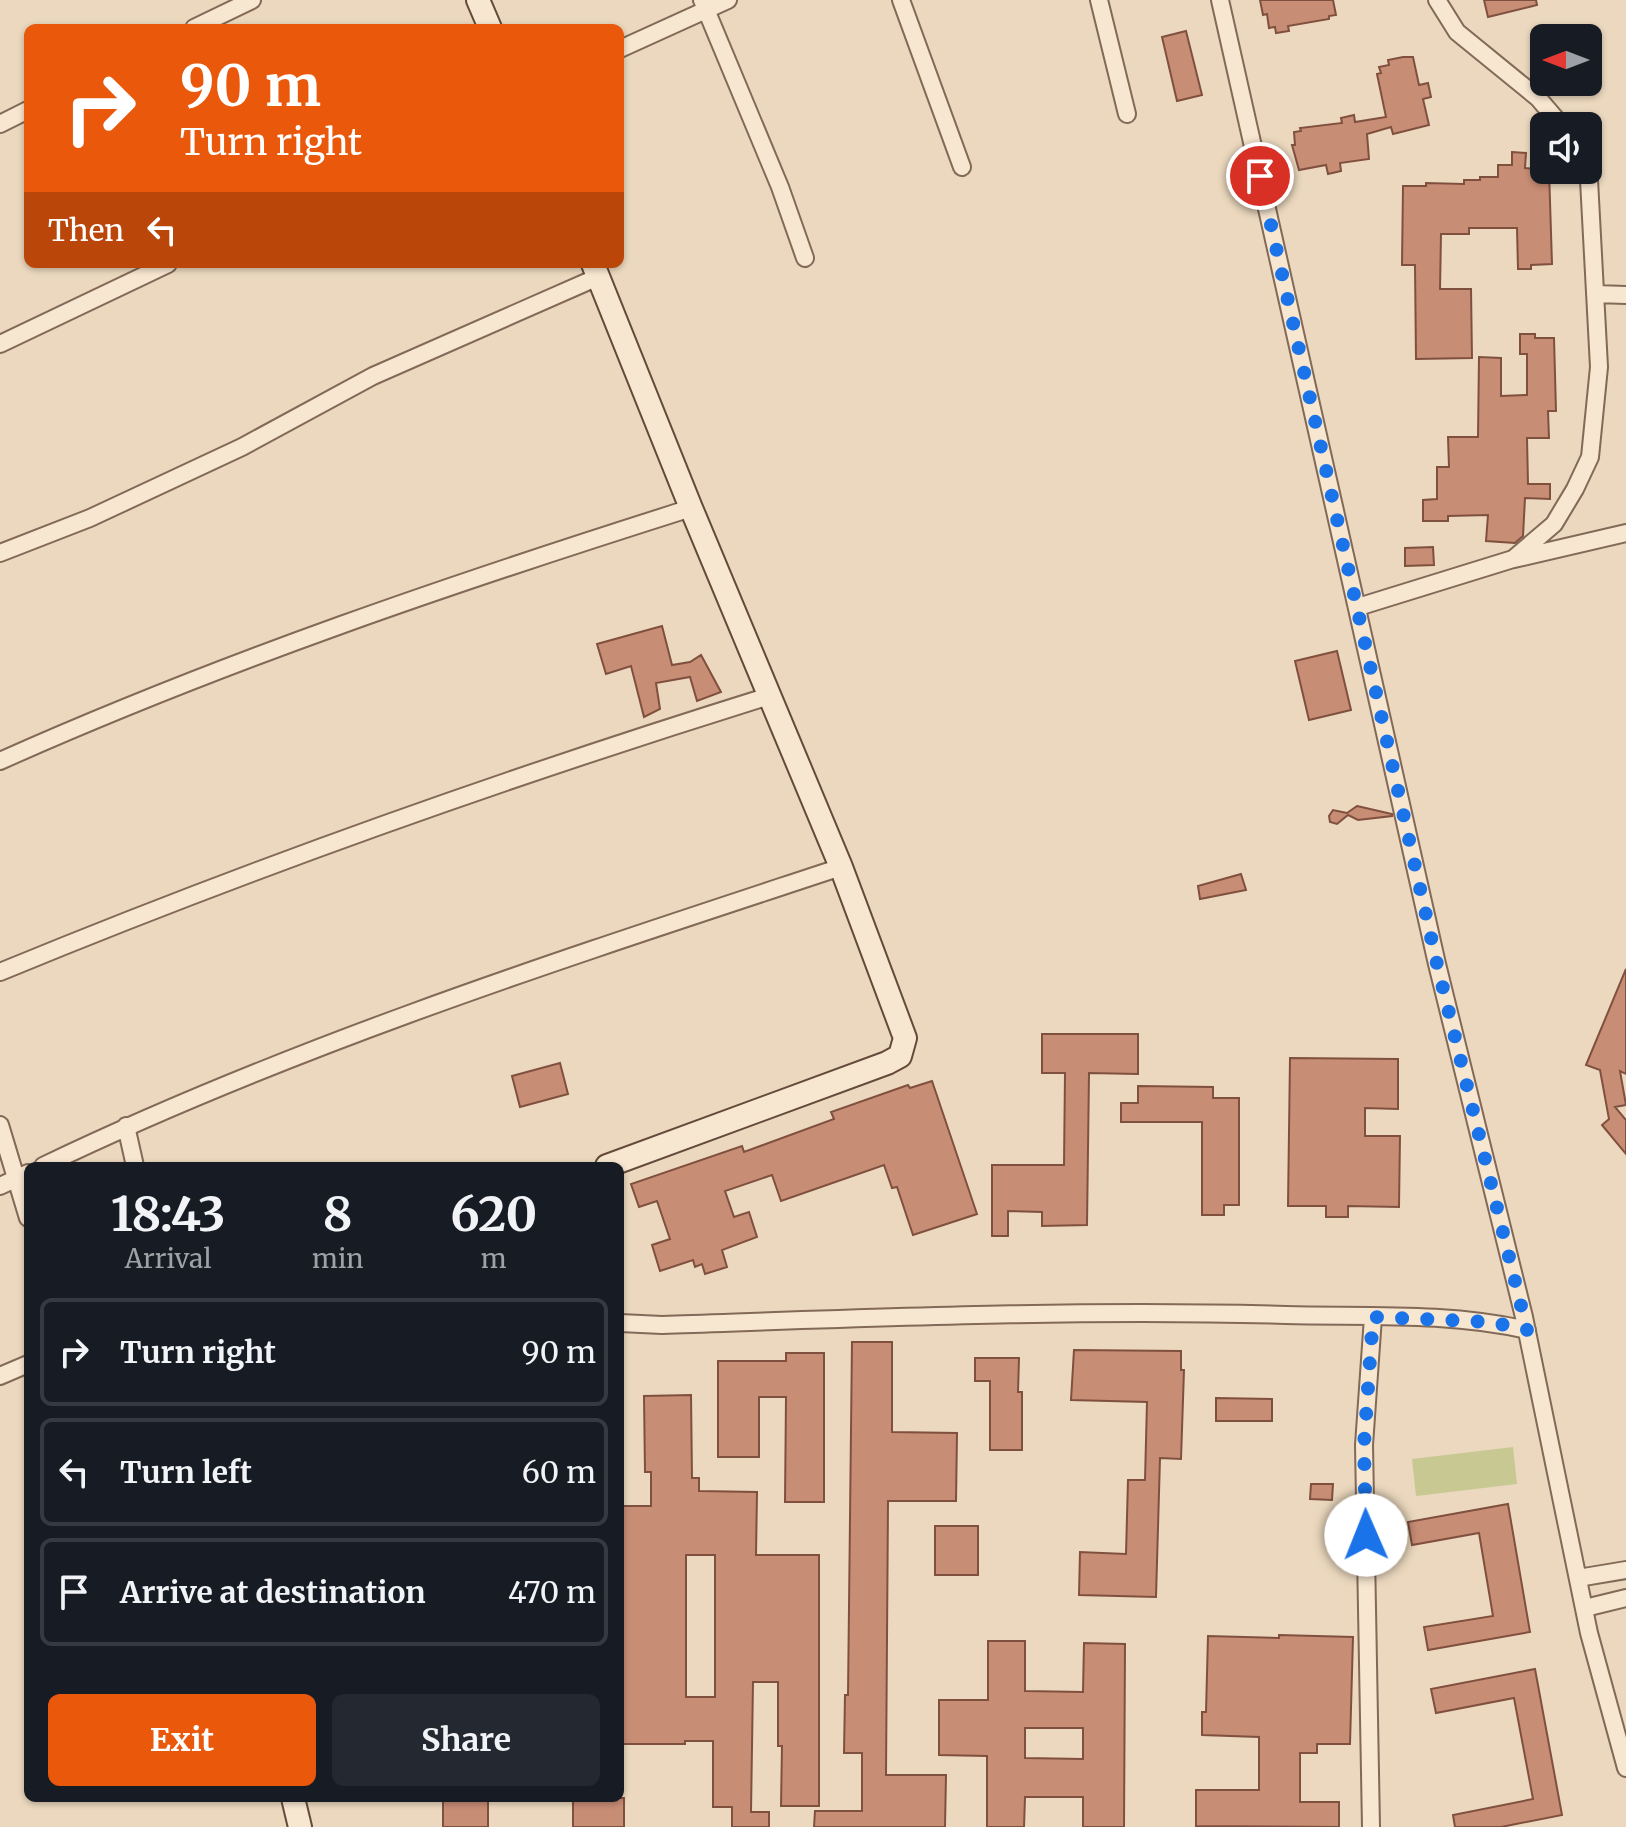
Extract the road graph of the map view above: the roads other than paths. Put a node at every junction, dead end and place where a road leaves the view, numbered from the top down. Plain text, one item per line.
1 (252, 0) edge
2 (478, 0) edge
3 (728, 0) edge
4 (901, 0) edge
5 (1099, 0) edge
6 (1220, 0) edge
7 (1437, 0) edge
8 (704, 5) edge
9 (202, 24) edge
10 (488, 24) edge
11 (624, 47) edge
12 (24, 112) edge
13 (1550, 112) edge
14 (1127, 114) dead end
15 (0, 124) edge
16 (962, 167) dead end
17 (1589, 184) edge
18 (805, 258) dead end
19 (160, 268) edge
20 (596, 270) edge
21 (1596, 294) junction
22 (1626, 295) edge
23 (0, 344) edge
24 (691, 508) junction
25 (1626, 533) edge
26 (0, 553) edge
27 (1513, 559) junction
28 (1358, 607) junction
29 (769, 696) junction
30 (0, 761) edge
31 (841, 867) junction
32 (0, 972) edge
33 (0, 1125) edge
34 (126, 1126) junction
35 (51, 1162) edge
36 (134, 1162) edge
37 (618, 1162) edge
38 (15, 1179) edge
39 (24, 1206) edge
40 (1373, 1317) junction
41 (624, 1323) edge
42 (1527, 1330) junction
43 (24, 1366) edge
44 (0, 1376) edge
45 (1626, 1570) edge
46 (1578, 1578) junction
47 (1626, 1598) edge
48 (1585, 1608) junction
49 (1626, 1768) edge
50 (294, 1802) edge
51 (300, 1827) edge
52 (1371, 1827) edge

1 - 9 street
2 - 10 main road
3 - 8 street
4 - 16 street
5 - 14 street
6 - 28 street
7 - 13 street
8 - 11 street
8 - 18 street
12 - 15 street
17 - 21 street
19 - 23 street
20 - 24 main road
20 - 26 street
21 - 22 street
21 - 27 street
24 - 29 main road
24 - 30 street
25 - 27 street
27 - 28 street
28 - 42 street
29 - 31 main road
29 - 32 street
31 - 34 street
31 - 37 main road
33 - 38 street
34 - 35 street
34 - 36 street
38 - 39 street
40 - 41 street
40 - 42 street
40 - 52 street
42 - 46 street
43 - 44 street
45 - 46 street
46 - 48 street
47 - 48 street
48 - 49 street
50 - 51 main road

